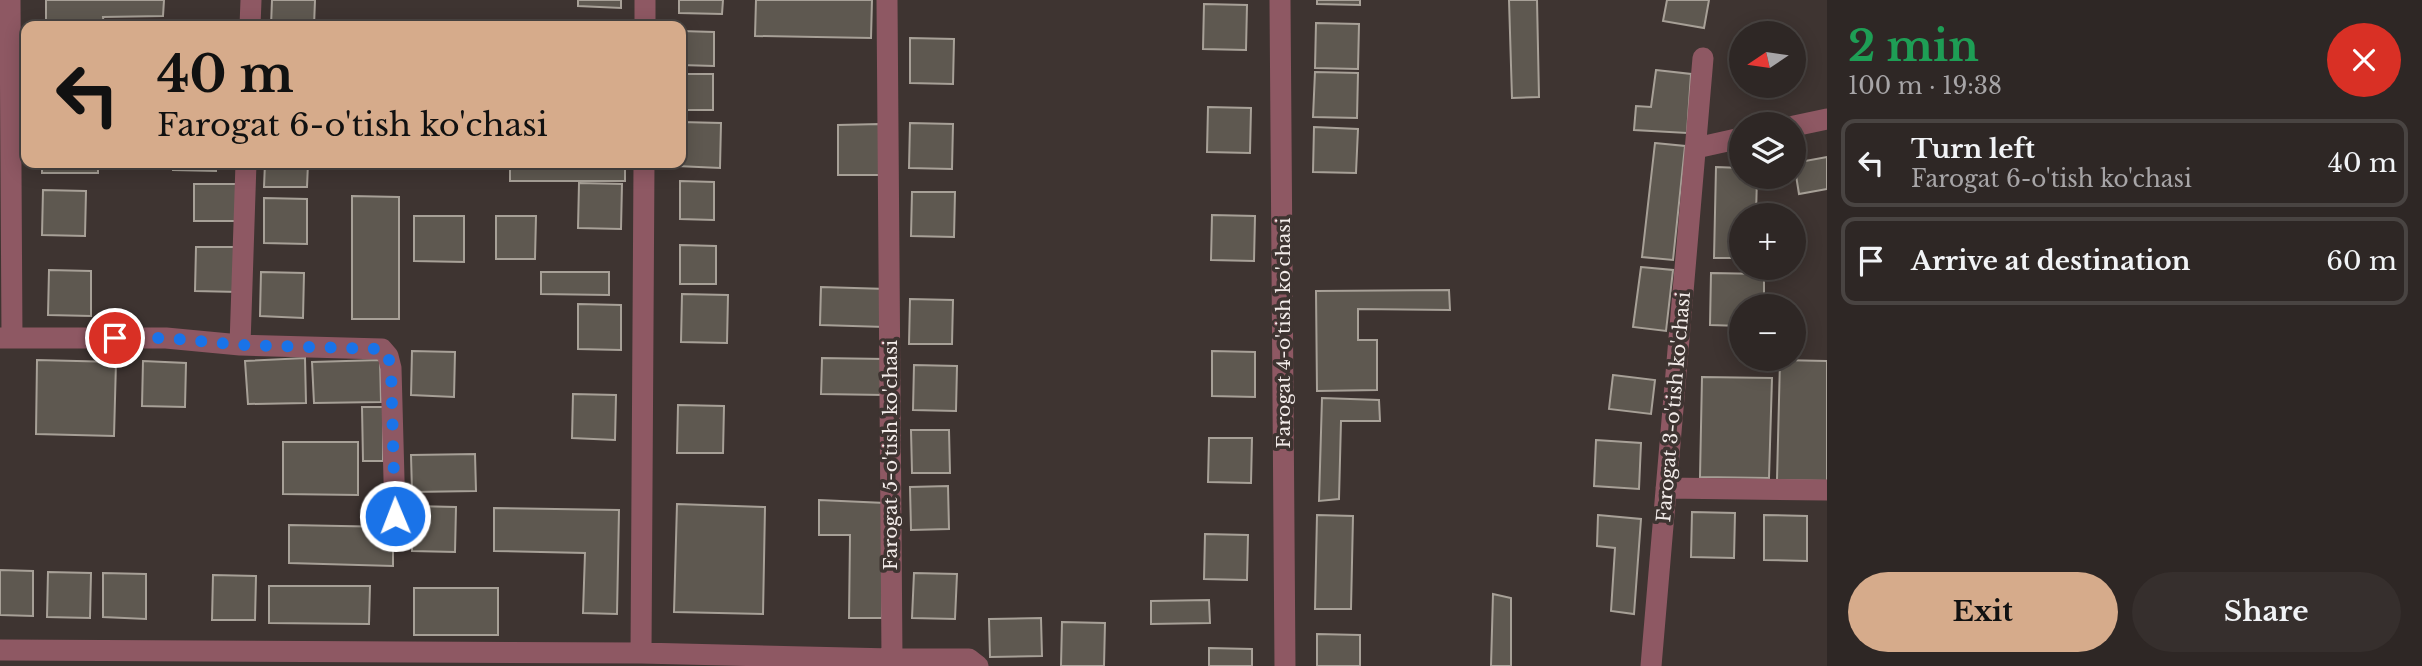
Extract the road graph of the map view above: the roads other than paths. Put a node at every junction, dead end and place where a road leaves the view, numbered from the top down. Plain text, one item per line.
1 (10, 0) edge
2 (251, 0) edge
3 (645, 0) edge
4 (887, 0) edge
5 (1280, 0) edge
6 (250, 21) edge
7 (645, 21) edge
8 (1703, 58) dead end
9 (1827, 119) edge
10 (1806, 123) edge
11 (1729, 141) edge
12 (1696, 148) junction
13 (246, 168) edge
14 (644, 168) edge
15 (6, 338) edge
16 (240, 345) junction
17 (1666, 488) junction
18 (1827, 490) edge
19 (395, 516) dead end
20 (0, 650) edge
21 (641, 653) junction
22 (892, 659) junction
23 (978, 666) edge
24 (1285, 666) edge
25 (1651, 666) edge

1 - 15 street
2 - 6 street
3 - 7 street
4 - 22 street, Farogat 5-o'tish ko'chasi
5 - 24 street, Farogat 4-o'tish ko'chasi
8 - 12 street, Farogat 3-o'tish ko'chasi
9 - 10 street
11 - 12 street
12 - 17 street, Farogat 3-o'tish ko'chasi
13 - 16 street
14 - 21 street
15 - 16 street
16 - 19 street
17 - 18 street
17 - 25 street, Farogat 3-o'tish ko'chasi
20 - 21 street
21 - 22 street
22 - 23 street

